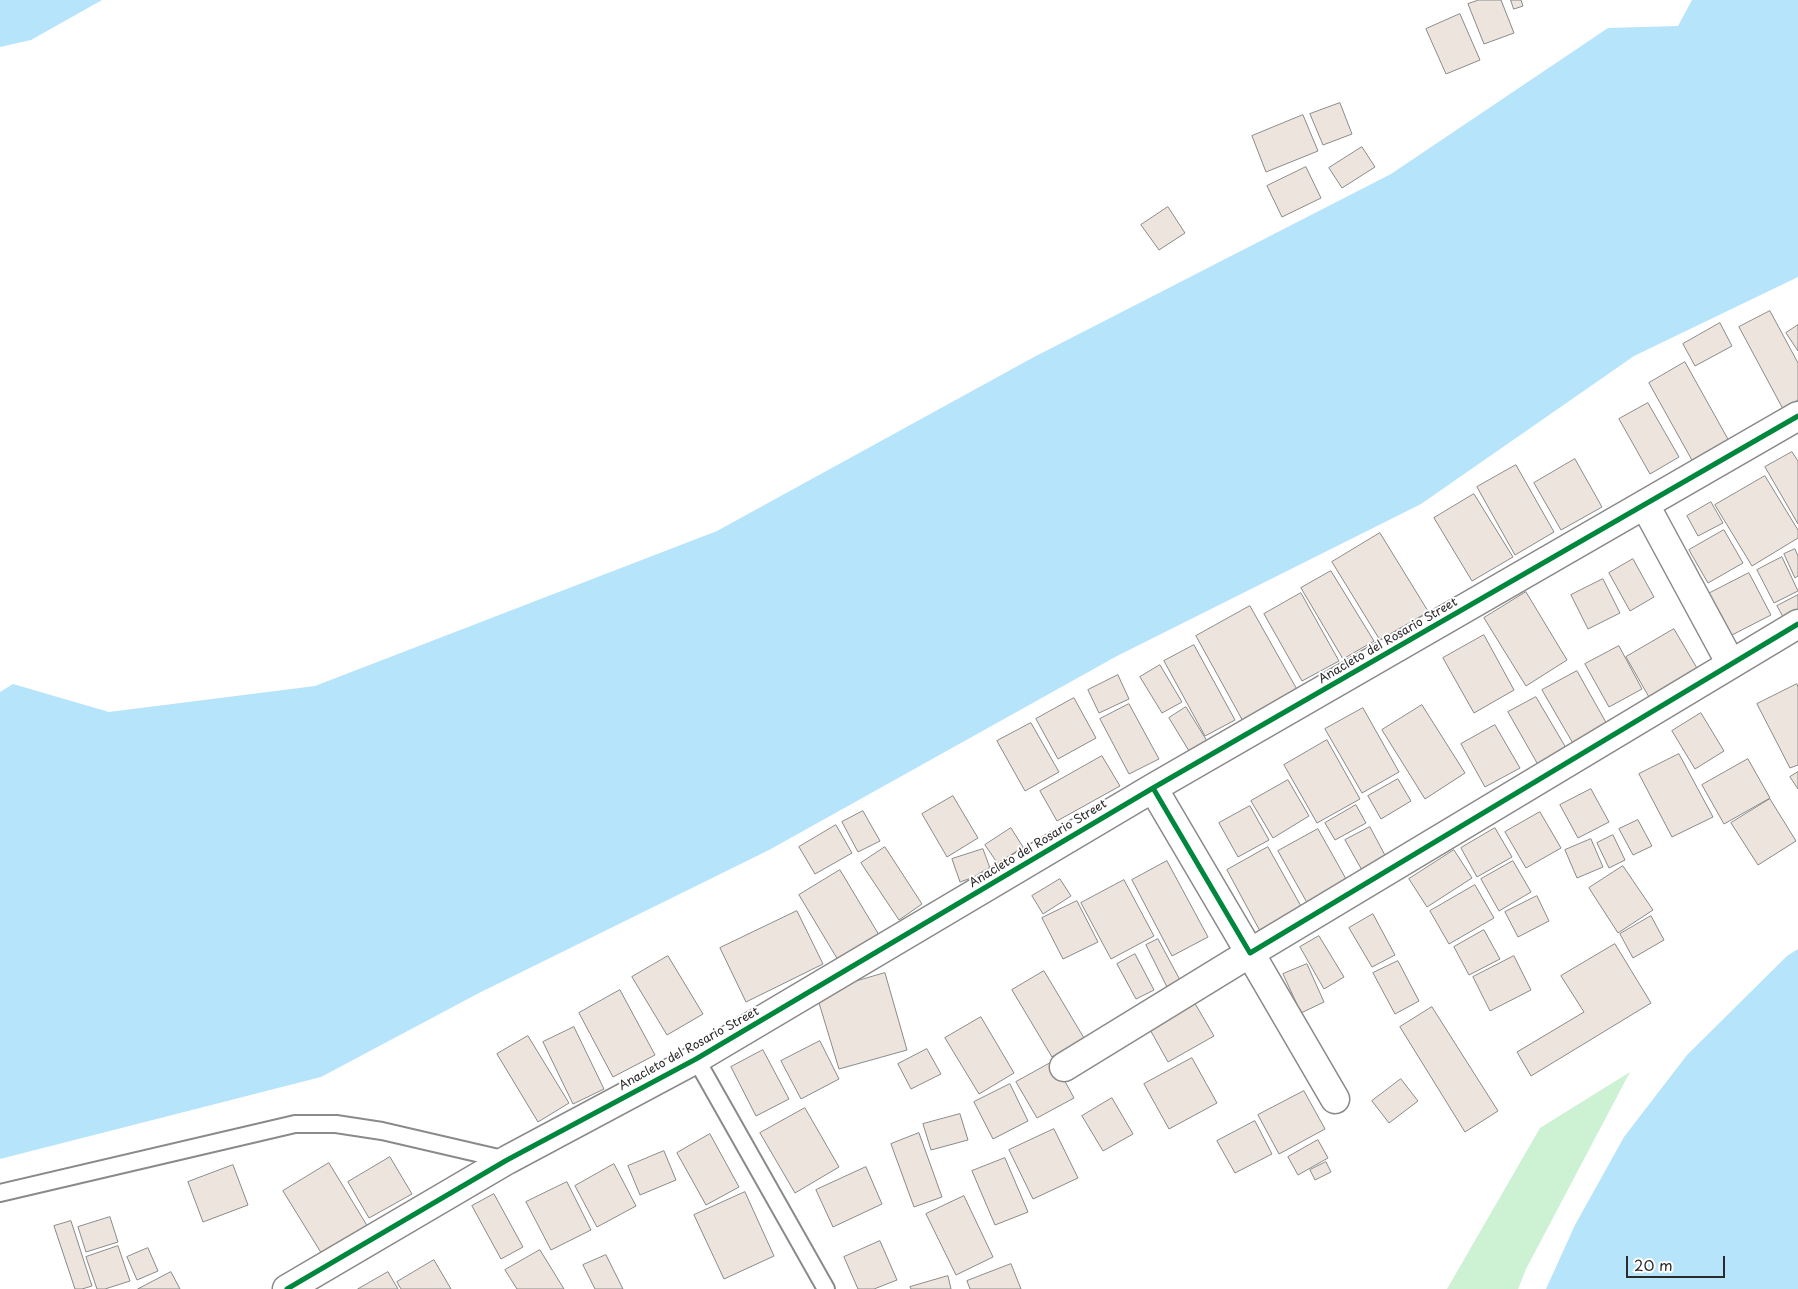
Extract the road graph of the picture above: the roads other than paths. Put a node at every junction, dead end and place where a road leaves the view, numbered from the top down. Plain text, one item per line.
1 (1798, 416) edge
2 (1645, 505) junction
3 (1798, 624) edge
4 (1731, 664) junction
5 (1152, 788) junction
6 (1250, 953) junction
7 (696, 1059) junction
8 (1064, 1067) dead end
9 (1335, 1099) dead end
10 (506, 1160) junction
11 (0, 1193) edge
12 (287, 1289) edge
13 (826, 1289) edge

1 - 2 street, Anacleto del Rosario Street
2 - 4 street
2 - 5 street, Anacleto del Rosario Street
3 - 4 street
4 - 6 street
5 - 6 street
5 - 7 street, Anacleto del Rosario Street
6 - 8 street
6 - 9 street
7 - 10 street, Anacleto del Rosario Street
7 - 13 lane
10 - 11 lane
10 - 12 street, Anacleto del Rosario Street

